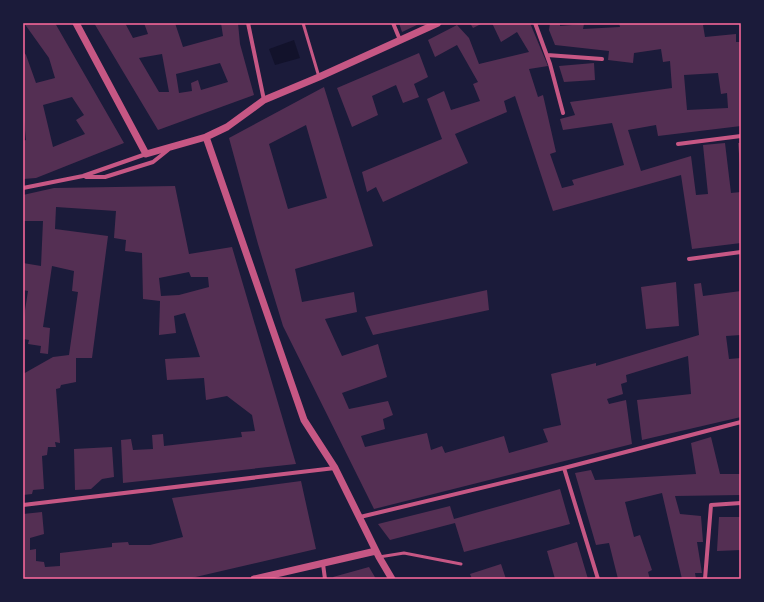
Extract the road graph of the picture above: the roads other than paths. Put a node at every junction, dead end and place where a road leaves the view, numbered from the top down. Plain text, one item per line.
1 (76, 23) edge
2 (248, 23) edge
3 (303, 23) edge
4 (393, 23) edge
5 (438, 23) edge
6 (535, 23) edge
7 (400, 40) junction
8 (547, 55) junction
9 (602, 59) dead end
10 (320, 77) junction
11 (264, 100) junction
12 (563, 113) dead end
13 (741, 136) edge
14 (206, 137) junction
15 (678, 144) dead end
16 (170, 148) junction
17 (146, 154) junction
18 (83, 176) junction
19 (23, 188) edge
20 (741, 252) edge
21 (690, 259) dead end
22 (741, 422) edge
23 (335, 468) junction
24 (564, 468) junction
25 (741, 504) edge
26 (23, 505) edge
27 (360, 517) junction
28 (378, 554) junction
29 (323, 564) junction
30 (461, 564) dead end
31 (254, 579) edge
32 (325, 579) edge
33 (392, 579) edge
34 (598, 579) edge
35 (705, 579) edge

1 - 17 street
2 - 11 street
3 - 10 lane
4 - 7 street
5 - 7 street
6 - 8 street
7 - 10 street
8 - 9 street
8 - 12 street
10 - 11 street
11 - 14 street
13 - 15 street
14 - 16 street
14 - 23 street
16 - 17 street
16 - 18 street
17 - 18 street
18 - 19 street
20 - 21 street
22 - 24 street
23 - 26 street
23 - 27 street
24 - 27 street
24 - 34 street
25 - 35 street
27 - 28 street
28 - 29 street
28 - 30 lane
28 - 33 street
29 - 31 street
29 - 32 street

